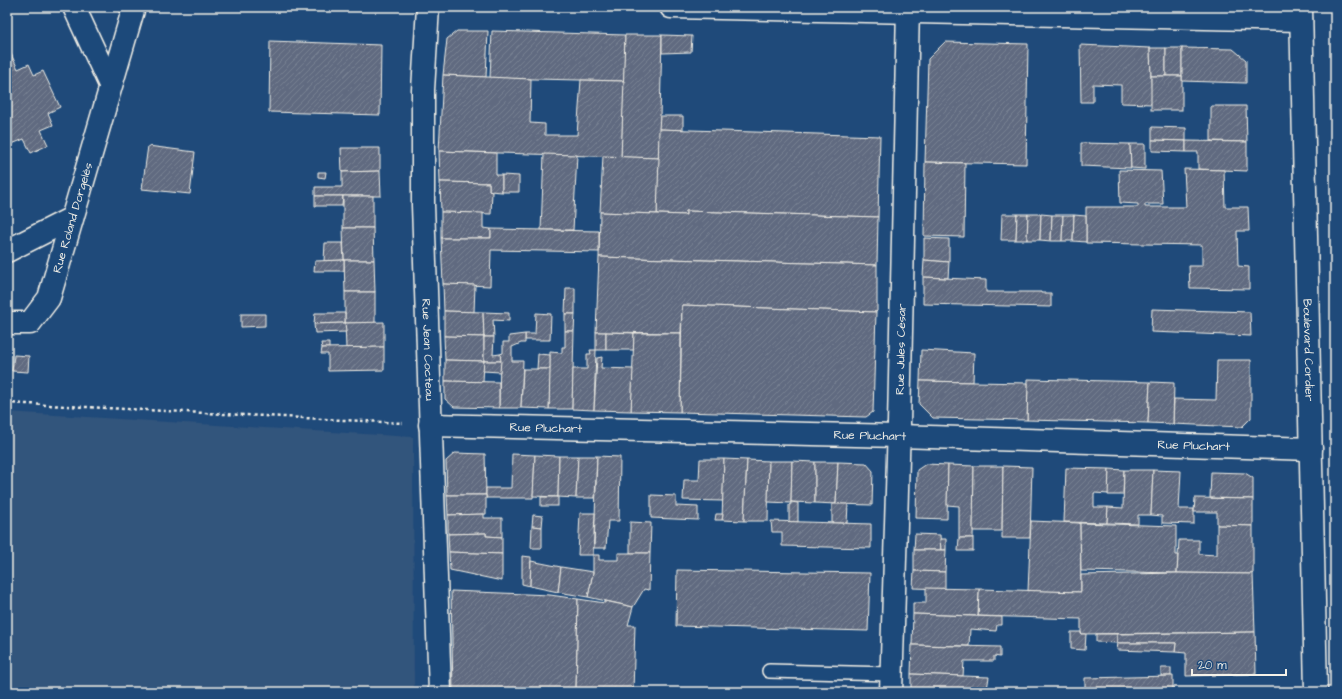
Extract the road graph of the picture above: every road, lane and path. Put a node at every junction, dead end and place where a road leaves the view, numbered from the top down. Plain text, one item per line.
1 (74, 7) edge
2 (134, 7) edge
3 (428, 7) edge
4 (671, 7) edge
5 (908, 9) edge
6 (1301, 14) edge
7 (110, 85) junction
8 (72, 218) junction
9 (7, 251) edge
10 (7, 323) edge
11 (7, 403) edge
12 (430, 425) junction
13 (899, 436) junction
14 (1311, 449) junction
15 (769, 671) dead end
16 (891, 683) edge
17 (440, 692) edge
18 (1316, 692) edge

1 - 7 street
2 - 7 street, Rue Roland Dorgelès
3 - 12 street, Rue Jean Cocteau
4 - 5 street
5 - 6 street
5 - 13 street, Rue Jules César
6 - 14 street, Boulevard Cordier
7 - 8 street, Rue Roland Dorgelès
8 - 9 street
8 - 10 street, Rue Roland Dorgelès
11 - 12 path
12 - 13 street, Rue Pluchart
12 - 17 street, Rue Jean Cocteau
13 - 14 street, Rue Pluchart
13 - 16 street, Rue Jules César
14 - 18 street, Boulevard Cordier
15 - 16 lane

